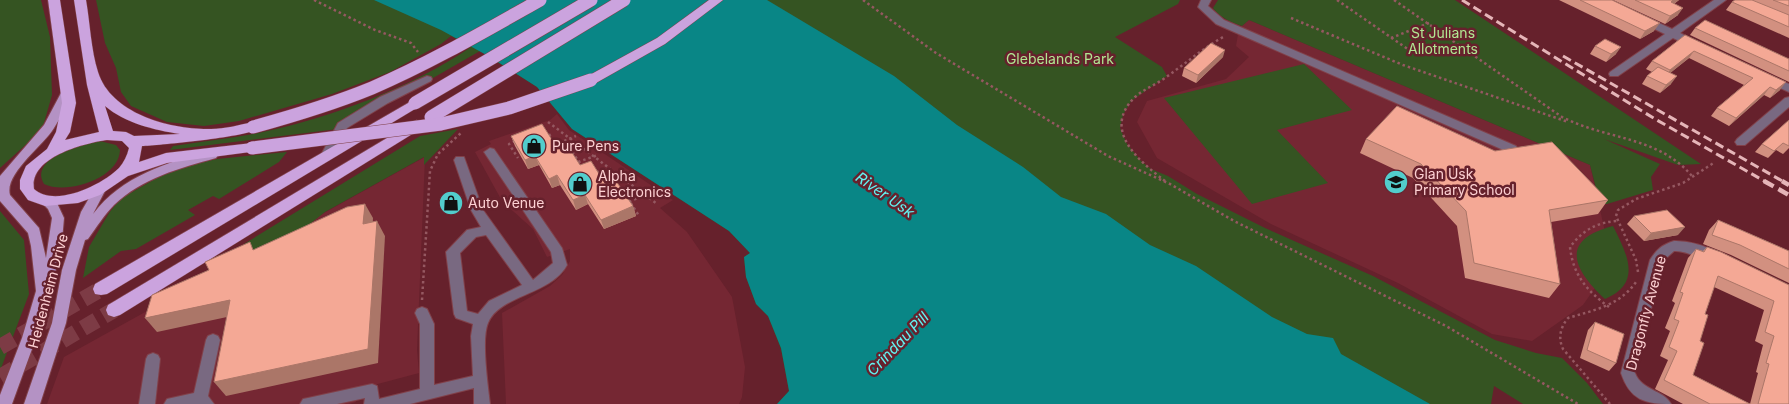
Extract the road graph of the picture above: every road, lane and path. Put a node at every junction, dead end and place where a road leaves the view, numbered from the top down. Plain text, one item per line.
1 (54, 0) edge
2 (80, 0) edge
3 (314, 0) edge
4 (540, 0) edge
5 (591, 0) edge
6 (624, 0) edge
7 (717, 0) edge
8 (864, 0) edge
9 (1206, 0) edge
10 (1337, 0) edge
11 (1394, 0) edge
12 (1721, 0) edge
13 (1628, 13) edge
14 (1292, 18) dead end
15 (1429, 23) junction
16 (1239, 28) junction
17 (1673, 34) junction
18 (1391, 38) junction
19 (1709, 50) edge
20 (1412, 52) dead end
21 (419, 55) dead end
22 (1614, 74) dead end
23 (1762, 76) edge
24 (94, 77) junction
25 (427, 79) dead end
26 (1789, 88) edge
27 (66, 93) junction
28 (1789, 101) edge
29 (548, 122) dead end
30 (1575, 124) junction
31 (464, 126) dead end
32 (546, 130) edge
33 (214, 134) junction
34 (107, 135) junction
35 (576, 136) dead end
36 (570, 139) junction
37 (518, 140) edge
38 (132, 141) junction
39 (1741, 142) dead end
40 (554, 145) junction
41 (1512, 149) edge
42 (228, 151) junction
43 (52, 152) junction
44 (490, 152) dead end
45 (327, 155) junction
46 (598, 155) dead end
47 (594, 157) junction
48 (518, 158) edge
49 (460, 160) dead end
50 (1714, 162) dead end
51 (577, 163) junction
52 (595, 168) edge
53 (585, 171) edge
54 (125, 172) junction
55 (626, 174) dead end
56 (619, 176) junction
57 (1692, 176) junction
58 (603, 182) junction
59 (1170, 184) junction
60 (100, 189) junction
61 (616, 189) edge
62 (612, 191) edge
63 (651, 192) dead end
64 (645, 195) junction
65 (46, 200) junction
66 (629, 202) junction
67 (657, 204) dead end
68 (639, 216) dead end
69 (1618, 221) junction
70 (489, 230) junction
71 (77, 244) junction
72 (1722, 260) edge
73 (531, 287) junction
74 (101, 289) tunnel mouth
75 (43, 294) junction
76 (1609, 307) junction
77 (114, 310) tunnel mouth
78 (422, 313) joint
79 (481, 321) junction
80 (214, 340) dead end
81 (154, 359) dead end
82 (480, 380) junction
83 (427, 394) junction
84 (203, 401) edge
85 (4, 404) edge
86 (32, 404) edge
87 (146, 404) edge
88 (172, 404) edge
89 (308, 404) edge
90 (372, 404) edge
91 (384, 404) edge
92 (482, 404) edge
93 (1578, 404) edge
94 (1610, 404) edge
95 (1664, 404) edge

1 - 27 highway
2 - 24 highway
3 - 21 path
4 - 33 highway, bridge
5 - 45 highway, bridge
6 - 77 highway, bridge
7 - 42 highway, bridge
8 - 59 path
9 - 16 street
10 - 18 path
11 - 15 path
12 - 17 street
13 - 17 street
14 - 30 path
15 - 18 path
15 - 30 path
16 - 41 street
16 - 59 path
17 - 19 street
17 - 22 street
18 - 20 path
23 - 26 street
24 - 33 highway
24 - 34 highway
25 - 45 street
27 - 43 highway
27 - 75 main road
28 - 39 street
29 - 36 path
30 - 57 path
31 - 78 path
32 - 40 path
33 - 38 highway
34 - 38 highway
34 - 43 highway
35 - 36 path
36 - 40 path
36 - 47 path
37 - 48 path
38 - 54 highway
40 - 51 path
42 - 54 highway
42 - 71 main road
43 - 65 highway
44 - 73 street
45 - 74 highway
46 - 47 path
47 - 51 path
47 - 56 path
49 - 70 street
50 - 57 path
51 - 53 path
52 - 58 path
54 - 60 highway
55 - 56 path
56 - 58 path
56 - 64 path
57 - 69 path
58 - 62 path
59 - 93 path
60 - 65 highway
60 - 71 main road, Heidenheim Drive
61 - 66 path
63 - 64 path
64 - 66 path
64 - 67 path
65 - 75 main road, Heidenheim Drive
66 - 68 path
69 - 76 path
69 - 76 path
70 - 73 street
70 - 79 street
71 - 86 main road, Heidenheim Drive
72 - 95 street, Dragonfly Avenue
73 - 79 street
75 - 85 main road, Heidenheim Drive
76 - 94 path
78 - 83 street
79 - 82 street
80 - 84 street
81 - 87 street
82 - 83 street
82 - 92 street
83 - 91 street
84 - 88 street
89 - 90 street

